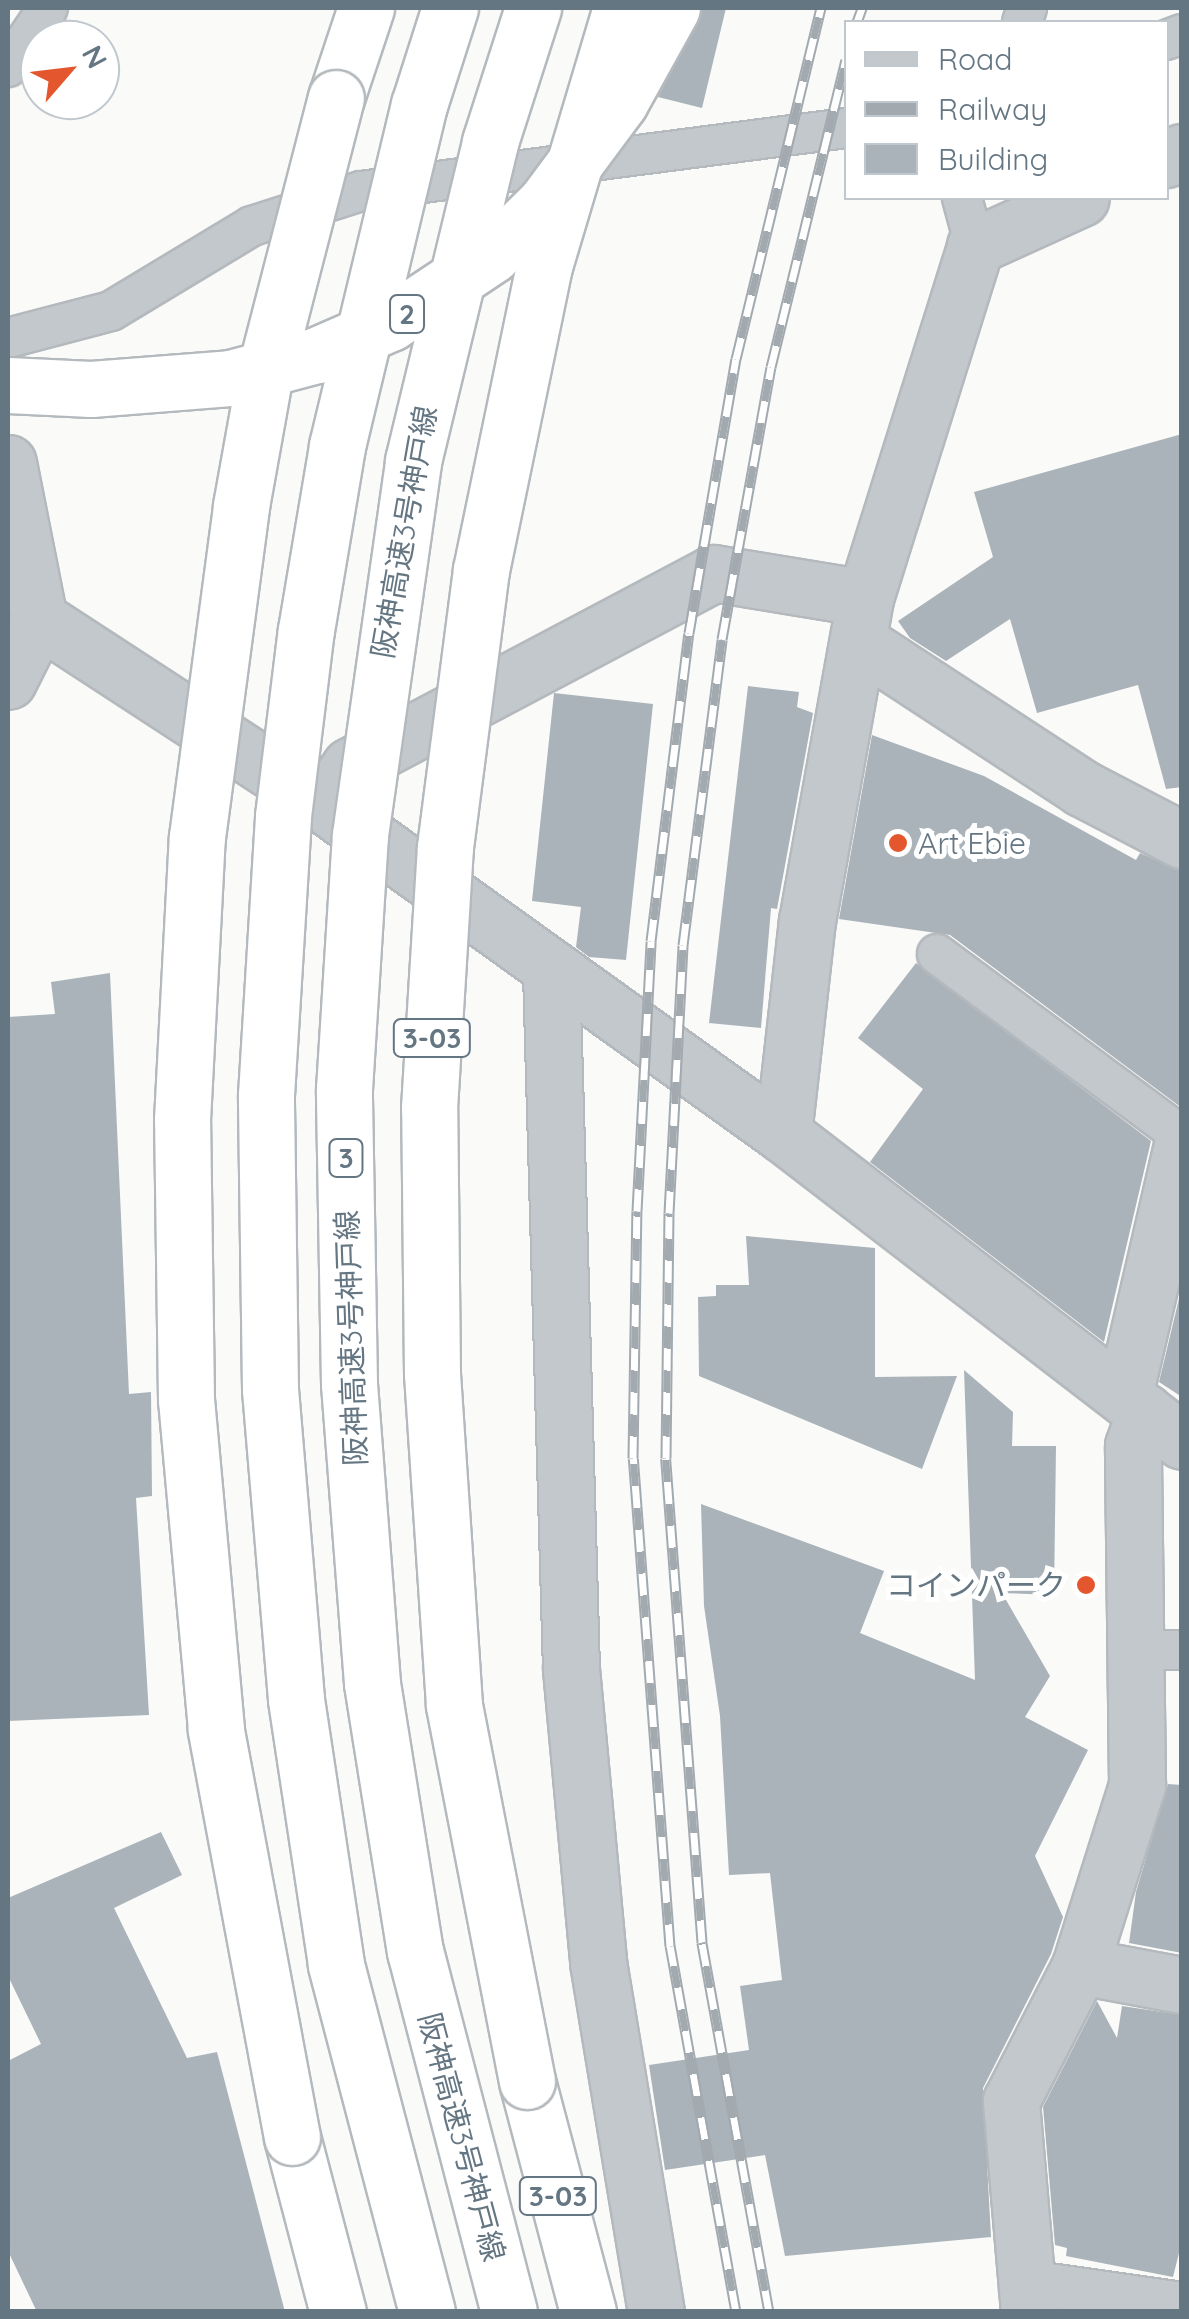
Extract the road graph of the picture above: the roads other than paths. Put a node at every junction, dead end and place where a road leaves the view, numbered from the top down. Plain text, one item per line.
1 (48, 8) edge
2 (366, 8) edge
3 (450, 8) edge
4 (533, 8) edge
5 (622, 8) edge
6 (672, 8) edge
7 (8, 67) edge
8 (844, 128) edge
9 (1073, 200) edge
10 (969, 222) edge
11 (8, 338) edge
12 (8, 386) edge
13 (8, 463) edge
14 (39, 619) junction
15 (862, 620) junction
16 (8, 681) edge
17 (322, 804) junction
18 (1182, 840) edge
19 (937, 954) dead end
20 (551, 971) junction
21 (783, 1134) junction
22 (1182, 1136) edge
23 (1182, 1145) edge
24 (1150, 1416) edge
25 (1160, 1650) edge
26 (1080, 1966) junction
27 (1182, 1985) edge
28 (1028, 2300) edge
29 (1182, 2310) edge
30 (338, 2312) edge
31 (427, 2312) edge
32 (509, 2312) edge
33 (588, 2312) edge
34 (656, 2312) edge

1 - 7 lane
2 - 30 highway, bridge
3 - 31 highway, bridge
4 - 32 highway, 阪神高速3号神戸線 / 3, bridge
5 - 33 highway, 3-03, bridge
6 - 12 highway, 2, bridge
8 - 11 lane
9 - 10 street
10 - 15 street
13 - 14 street
14 - 16 street
14 - 17 street
15 - 17 street
15 - 18 street
15 - 21 street
17 - 20 street
19 - 22 lane
20 - 21 street
20 - 34 street
21 - 24 street
23 - 24 street
24 - 25 street
25 - 26 street
26 - 27 street
26 - 28 street
28 - 29 street

